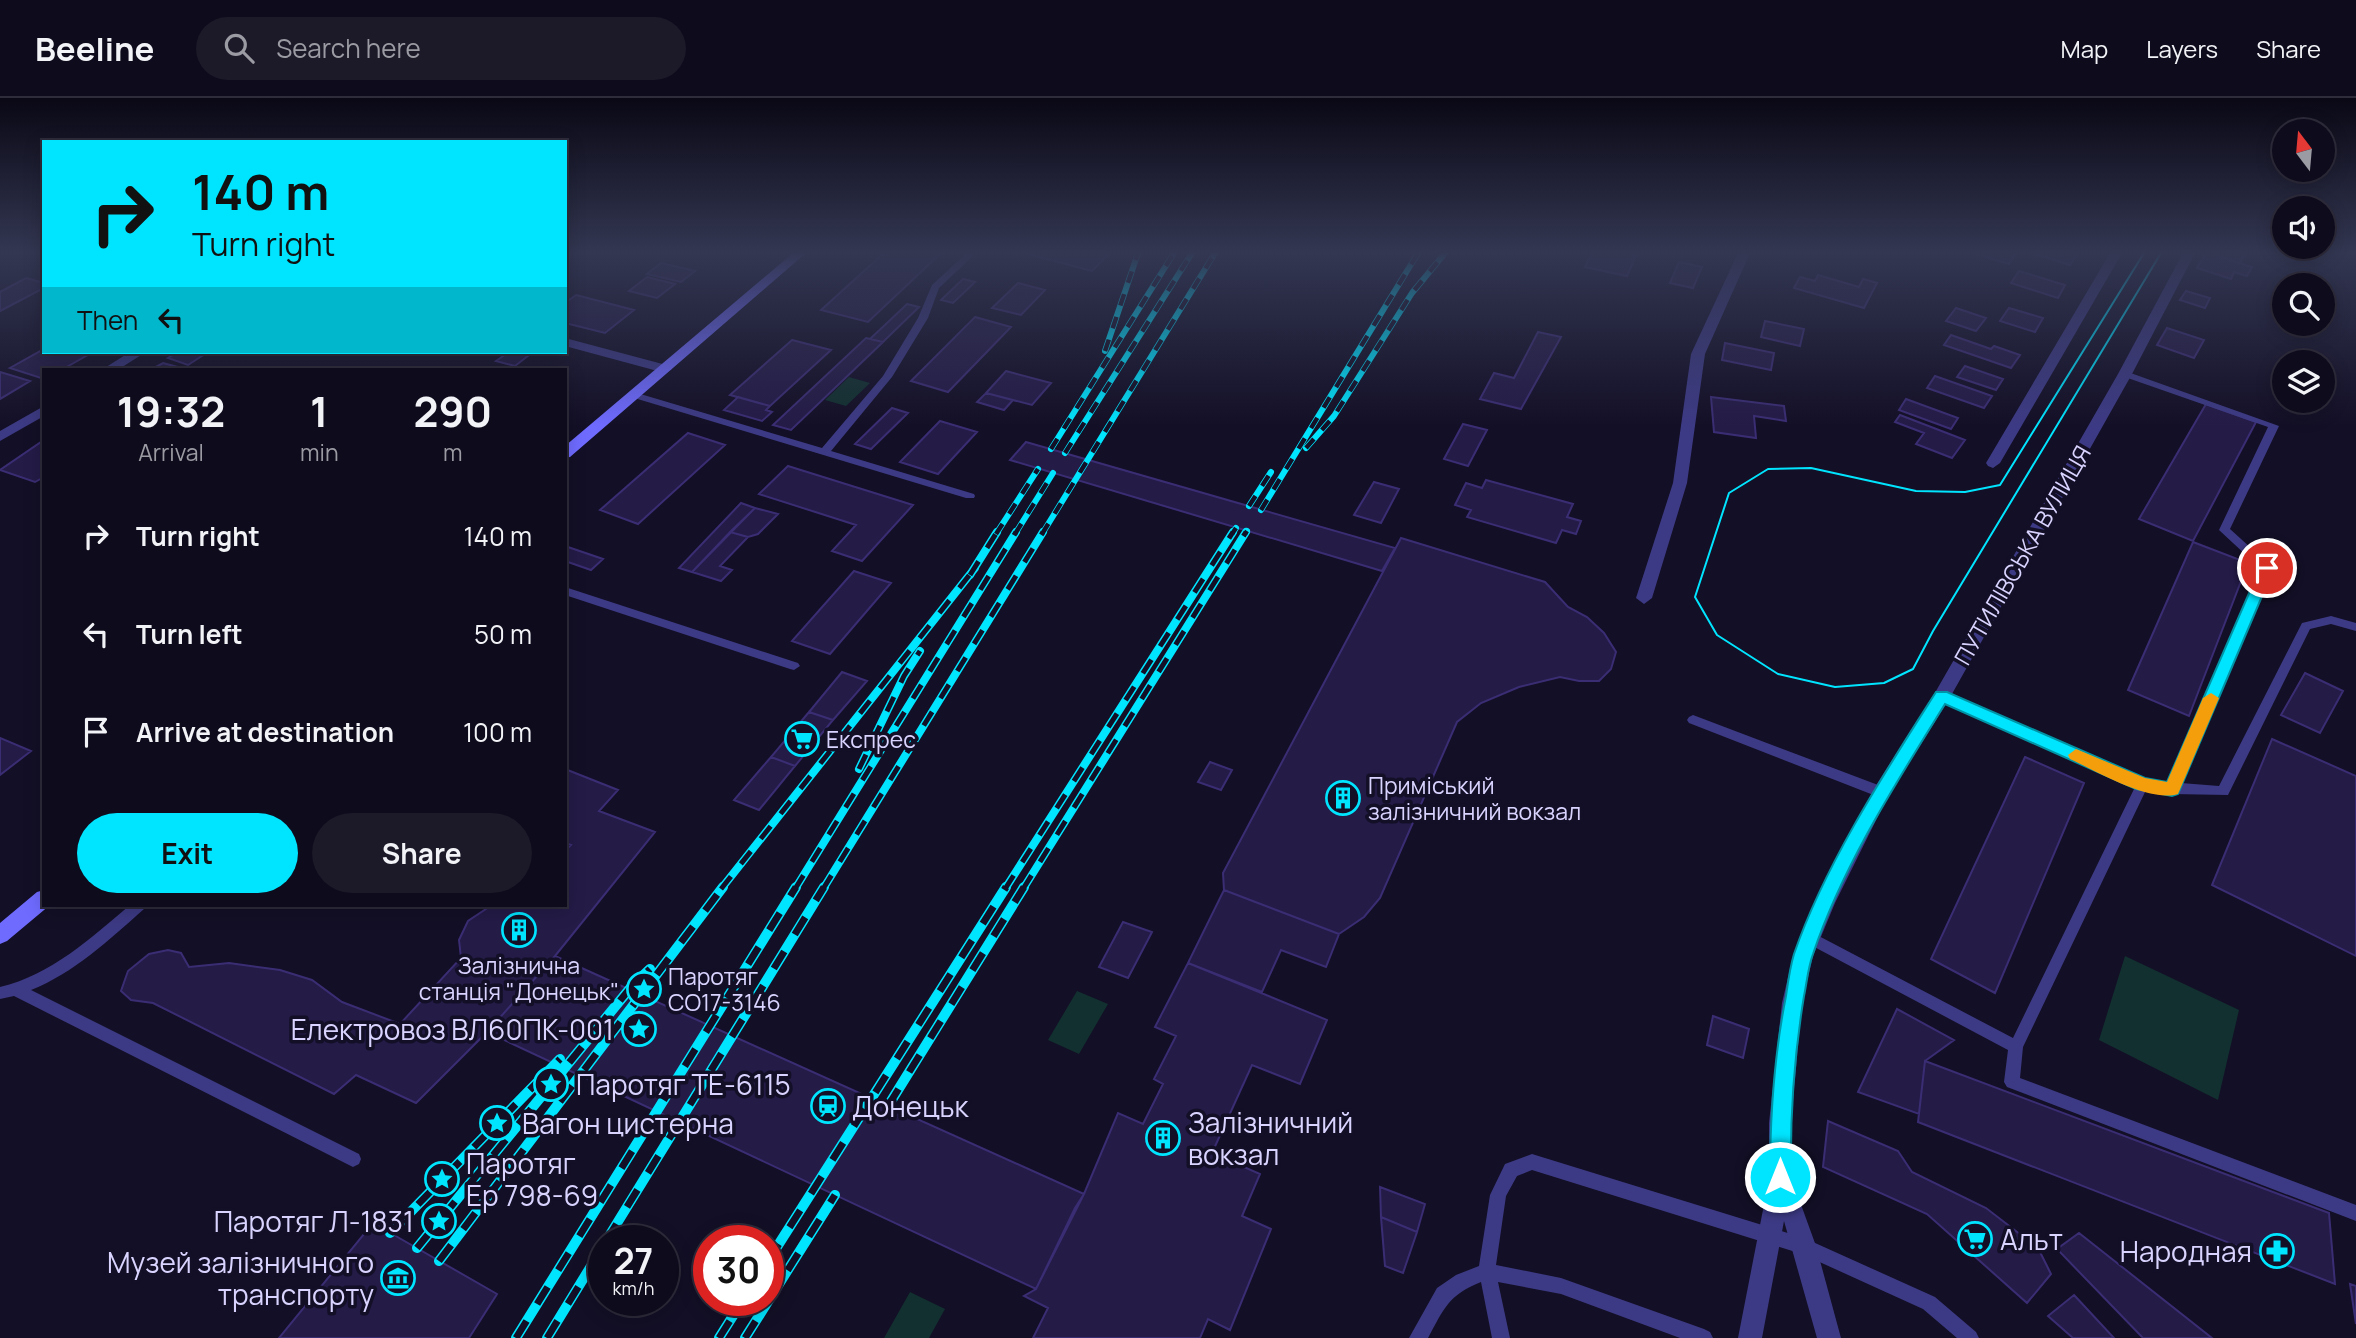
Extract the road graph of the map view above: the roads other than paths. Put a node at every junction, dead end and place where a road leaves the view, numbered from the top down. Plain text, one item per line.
1 (733, 311) edge
2 (926, 311) edge
3 (1718, 311) edge
4 (2082, 311) edge
5 (2158, 311) edge
6 (567, 343) edge
7 (136, 354) edge
8 (112, 368) edge
9 (665, 369) junction
10 (2125, 374) junction
11 (634, 395) junction
12 (42, 411) edge
13 (0, 438) edge
14 (825, 451) junction
15 (567, 452) edge
16 (1993, 463) dead end
17 (970, 496) dead end
18 (567, 592) edge
19 (1644, 598) dead end
20 (2356, 627) edge
21 (794, 666) dead end
22 (1942, 696) junction
23 (1693, 720) dead end
24 (2142, 785) junction
25 (2172, 789) junction
26 (1881, 792) junction
27 (42, 900) edge
28 (137, 907) edge
29 (0, 935) edge
30 (1810, 938) junction
31 (18, 991) junction
32 (0, 993) edge
33 (2016, 1048) junction
34 (353, 1159) dead end
35 (1780, 1177) junction
36 (2356, 1213) edge
37 (1771, 1235) junction
38 (1804, 1246) junction
39 (1487, 1271) junction
40 (1418, 1338) edge
41 (1501, 1338) edge
42 (1704, 1338) edge
43 (1750, 1338) edge
44 (1829, 1338) edge
45 (1970, 1338) edge

1 - 9 main road
2 - 14 lane
3 - 19 street
4 - 16 street
5 - 10 street, ПУТИЛІВСЬКА ВУЛИЦЯ
6 - 9 street
7 - 8 street
9 - 11 main road
10 - 22 street, ПУТИЛІВСЬКА ВУЛИЦЯ
10 - 25 lane
11 - 14 lane
11 - 15 main road
12 - 13 street
14 - 17 lane
18 - 21 lane
20 - 25 lane
22 - 24 lane
22 - 26 street, ПУТИЛІВСЬКА ВУЛИЦЯ
23 - 26 lane
24 - 25 lane
24 - 33 lane
26 - 30 street, ПУТИЛІВСЬКА ВУЛИЦЯ
27 - 29 main road
28 - 31 lane
30 - 33 lane
30 - 35 street, ПУТИЛІВСЬКА ВУЛИЦЯ
31 - 32 lane
31 - 34 lane
33 - 36 lane
35 - 37 street
35 - 38 street, ПУТИЛІВСЬКА ВУЛИЦЯ
37 - 38 lane
37 - 39 lane
37 - 43 street
38 - 44 street, ПУТИЛІВСЬКА ВУЛИЦЯ
38 - 45 lane
39 - 40 lane
39 - 41 lane
39 - 42 lane

